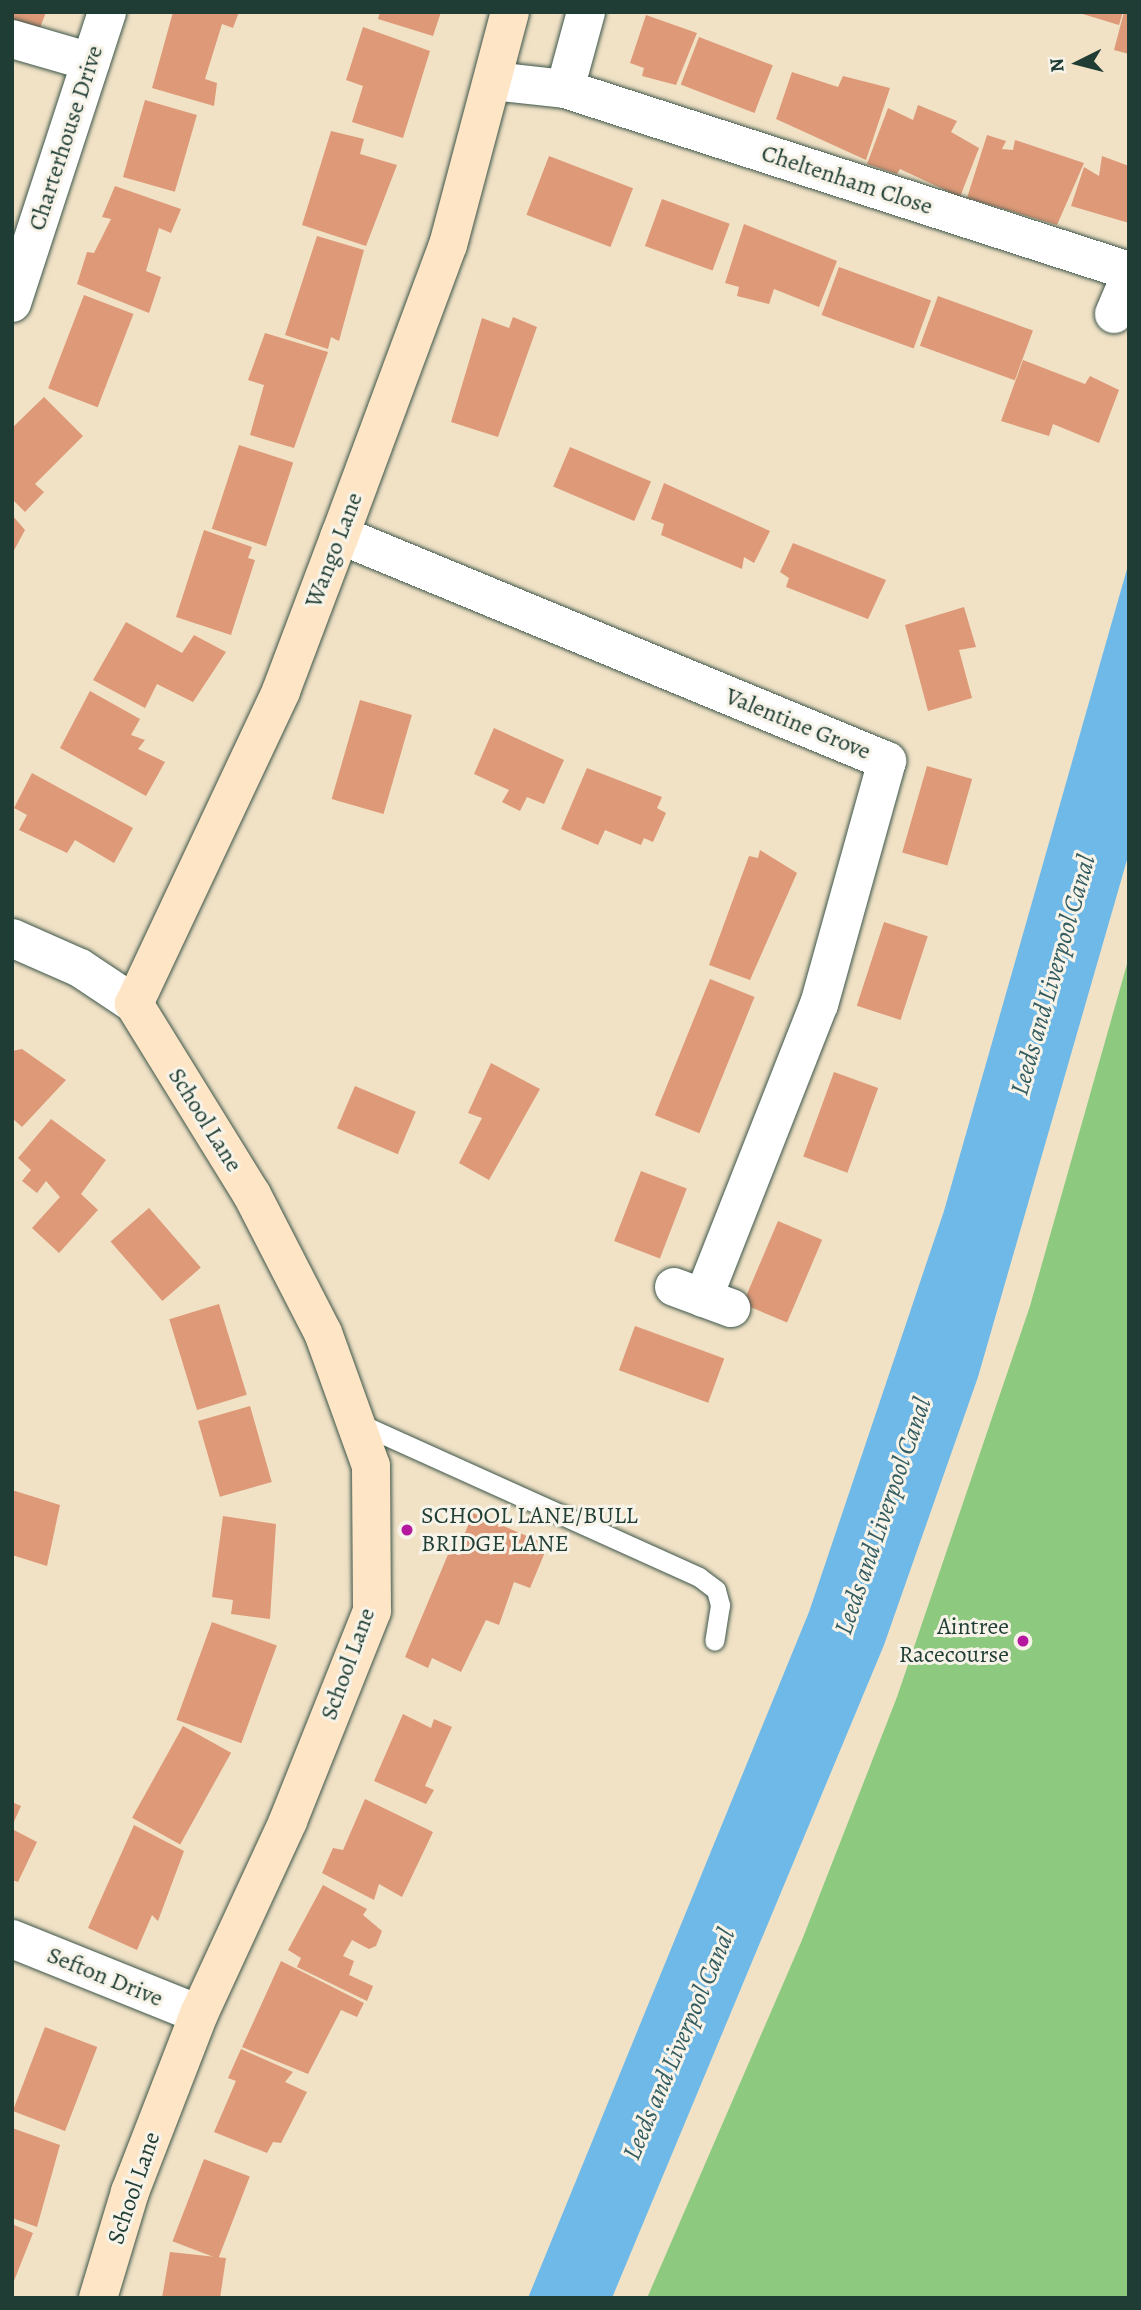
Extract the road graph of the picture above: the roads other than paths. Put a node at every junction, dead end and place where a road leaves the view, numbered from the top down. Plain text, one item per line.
1 (107, 12) edge
2 (510, 12) edge
3 (586, 12) edge
4 (12, 39) edge
5 (91, 62) junction
6 (493, 80) junction
7 (565, 89) junction
8 (1129, 271) edge
9 (1129, 278) edge
10 (12, 303) edge
11 (1114, 314) dead end
12 (340, 535) junction
13 (12, 938) edge
14 (134, 1003) junction
15 (703, 1297) dead end
16 (355, 1422) junction
17 (714, 1641) dead end
18 (12, 1940) edge
19 (199, 2014) junction
20 (98, 2298) edge

1 - 5 street, Charterhouse Drive
2 - 6 main road, Wango Lane
3 - 7 street
4 - 5 street
5 - 10 street, Charterhouse Drive
6 - 7 street
6 - 12 main road, Wango Lane
7 - 8 street, Cheltenham Close
9 - 11 street
12 - 14 main road, Wango Lane
12 - 15 street, Valentine Grove
13 - 14 street
14 - 16 main road, School Lane
16 - 17 lane
16 - 19 main road, School Lane
18 - 19 street, Sefton Drive
19 - 20 main road, School Lane

